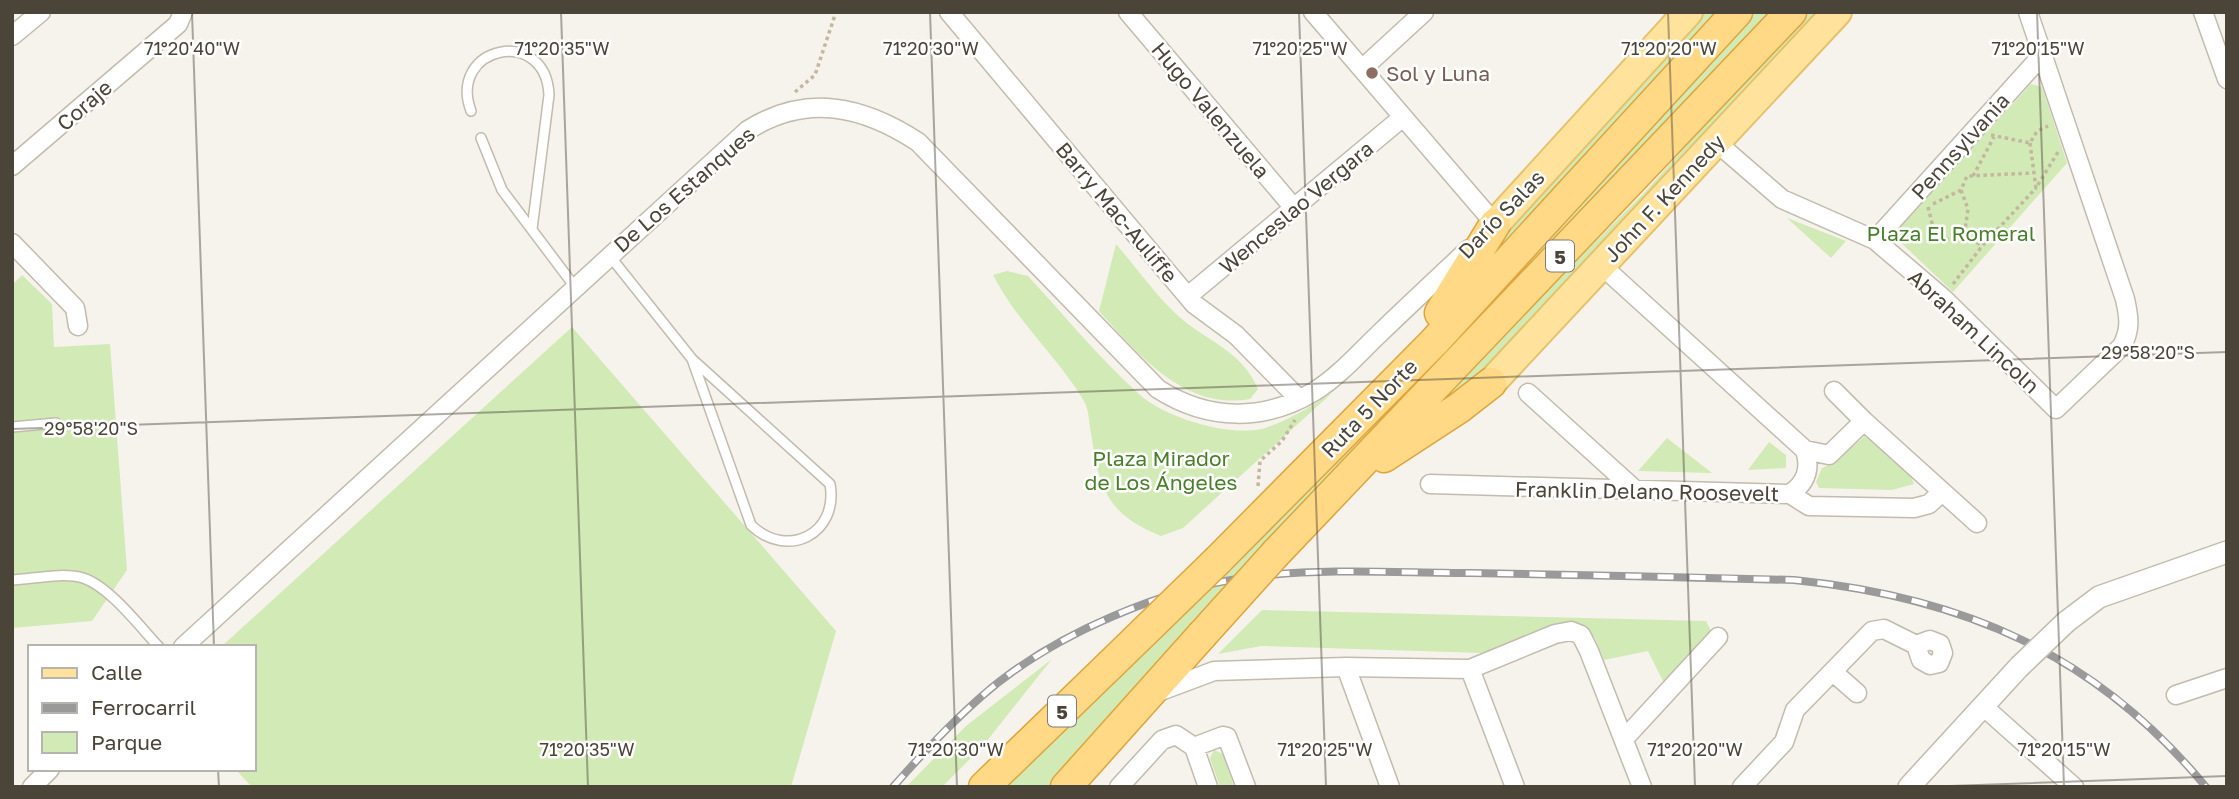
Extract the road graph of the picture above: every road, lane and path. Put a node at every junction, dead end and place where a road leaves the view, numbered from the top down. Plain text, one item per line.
1 (41, 12) edge
2 (183, 12) edge
3 (836, 12) edge
4 (949, 12) edge
5 (1128, 12) edge
6 (1313, 12) edge
7 (1424, 12) edge
8 (1688, 12) edge
9 (1737, 12) edge
10 (1791, 12) edge
11 (1837, 12) edge
12 (2028, 12) edge
13 (2206, 15) edge
14 (12, 36) edge
15 (2044, 53) junction
16 (1362, 69) junction
17 (2227, 79) edge
18 (2062, 108) junction
19 (471, 111) dead end
20 (781, 113) junction
21 (1403, 117) junction
22 (1976, 129) junction
23 (2070, 131) junction
24 (1994, 137) junction
25 (481, 138) dead end
26 (1716, 142) junction
27 (2030, 143) junction
28 (12, 166) edge
29 (2032, 173) junction
30 (1973, 176) junction
31 (2036, 188) junction
32 (1961, 190) junction
33 (1921, 202) junction
34 (1294, 208) junction
35 (1495, 224) junction
36 (532, 229) junction
37 (1964, 238) junction
38 (1875, 240) junction
39 (12, 243) edge
40 (1983, 245) junction
41 (609, 255) junction
42 (1601, 265) junction
43 (575, 287) junction
44 (1188, 296) junction
45 (1942, 298) junction
46 (78, 326) dead end
47 (692, 359) junction
48 (1490, 383) joint
49 (1387, 391) junction
50 (1834, 391) dead end
51 (1528, 393) dead end
52 (1298, 398) junction
53 (1864, 421) junction
54 (55, 423) dead end
55 (12, 427) edge
56 (1805, 450) junction
57 (1430, 484) dead end
58 (1633, 488) junction
59 (1941, 493) junction
60 (1790, 494) junction
61 (1328, 499) junction
62 (1268, 511) junction
63 (1977, 523) dead end
64 (2227, 552) edge
65 (12, 580) edge
66 (1718, 637) dead end
67 (1197, 641) junction
68 (157, 645) edge
69 (185, 645) edge
70 (1916, 645) dead end
71 (1346, 667) junction
72 (1471, 669) junction
73 (1214, 671) junction
74 (1833, 672) junction
75 (2227, 678) edge
76 (1857, 693) dead end
77 (2176, 695) dead end
78 (1144, 698) junction
79 (1984, 707) junction
80 (1624, 739) junction
81 (1194, 747) junction
82 (48, 771) edge
83 (2063, 783) edge
84 (32, 787) edge
85 (984, 787) edge
86 (1066, 787) edge
87 (1119, 787) edge
88 (1208, 787) edge
89 (1246, 787) edge
90 (1390, 787) edge
91 (1515, 787) edge
92 (1642, 787) edge
93 (1742, 787) edge
94 (1909, 787) edge

1 - 14 street
2 - 28 street, Coraje
3 - 20 path
4 - 44 street, Barry Mac-Auliffe
5 - 34 street, Hugo Valenzuela
6 - 16 street
7 - 16 street
8 - 35 main road, Darío Salas
9 - 49 highway, Ruta 5 Norte / 5
10 - 61 highway, Ruta 5 Norte / 5
11 - 26 main road, John F. Kennedy
12 - 15 street
13 - 17 street
15 - 18 street
15 - 22 street, Pennsylvania
16 - 21 street
18 - 23 street
18 - 27 path
19 - 36 lane
20 - 41 street, De Los Estanques
20 - 52 street, De Los Estanques
21 - 34 street, Wenceslao Vergara
21 - 35 street
22 - 24 path
22 - 33 street, Pennsylvania
23 - 31 path
23 - 45 street, Abraham Lincoln
24 - 27 path
24 - 30 path
25 - 36 lane
26 - 38 street, Abraham Lincoln
26 - 42 main road, John F. Kennedy
27 - 29 path
29 - 30 path
29 - 31 path
30 - 32 path
31 - 40 path
32 - 33 path
32 - 37 path
33 - 37 path
33 - 38 street, Pennsylvania
34 - 44 street, Wenceslao Vergara
35 - 49 highway
35 - 52 street, Darío Salas
36 - 43 lane
37 - 40 path
38 - 45 street, Abraham Lincoln
39 - 46 street
40 - 45 path
41 - 43 street, De Los Estanques
41 - 47 lane
42 - 48 main road, John F. Kennedy
42 - 56 street
43 - 69 street, De Los Estanques
44 - 52 street, Barry Mac-Auliffe
47 - 47 lane
48 - 61 highway
49 - 62 highway, Ruta 5 Norte / 5
50 - 53 street
51 - 58 street
52 - 62 path
53 - 56 street
53 - 59 street
54 - 55 lane
56 - 60 street, Franklin Delano Roosevelt
57 - 58 street, Franklin Delano Roosevelt
58 - 60 street, Franklin Delano Roosevelt
59 - 60 street
59 - 63 street
61 - 67 highway, Ruta 5 Norte / 5, bridge
62 - 85 highway, Ruta 5 Norte / 5, bridge
64 - 79 street, bridge
65 - 68 lane
66 - 80 street
67 - 73 street
67 - 78 highway, Ruta 5 Norte / 5
70 - 74 street
71 - 72 street
71 - 73 street
71 - 90 street
72 - 80 street
72 - 91 street
73 - 78 street
74 - 76 street
74 - 93 street
75 - 77 street
78 - 86 highway, Ruta 5 Norte / 5
79 - 83 street
79 - 94 street
80 - 92 street
81 - 87 street
81 - 88 street
81 - 89 street
82 - 84 street

